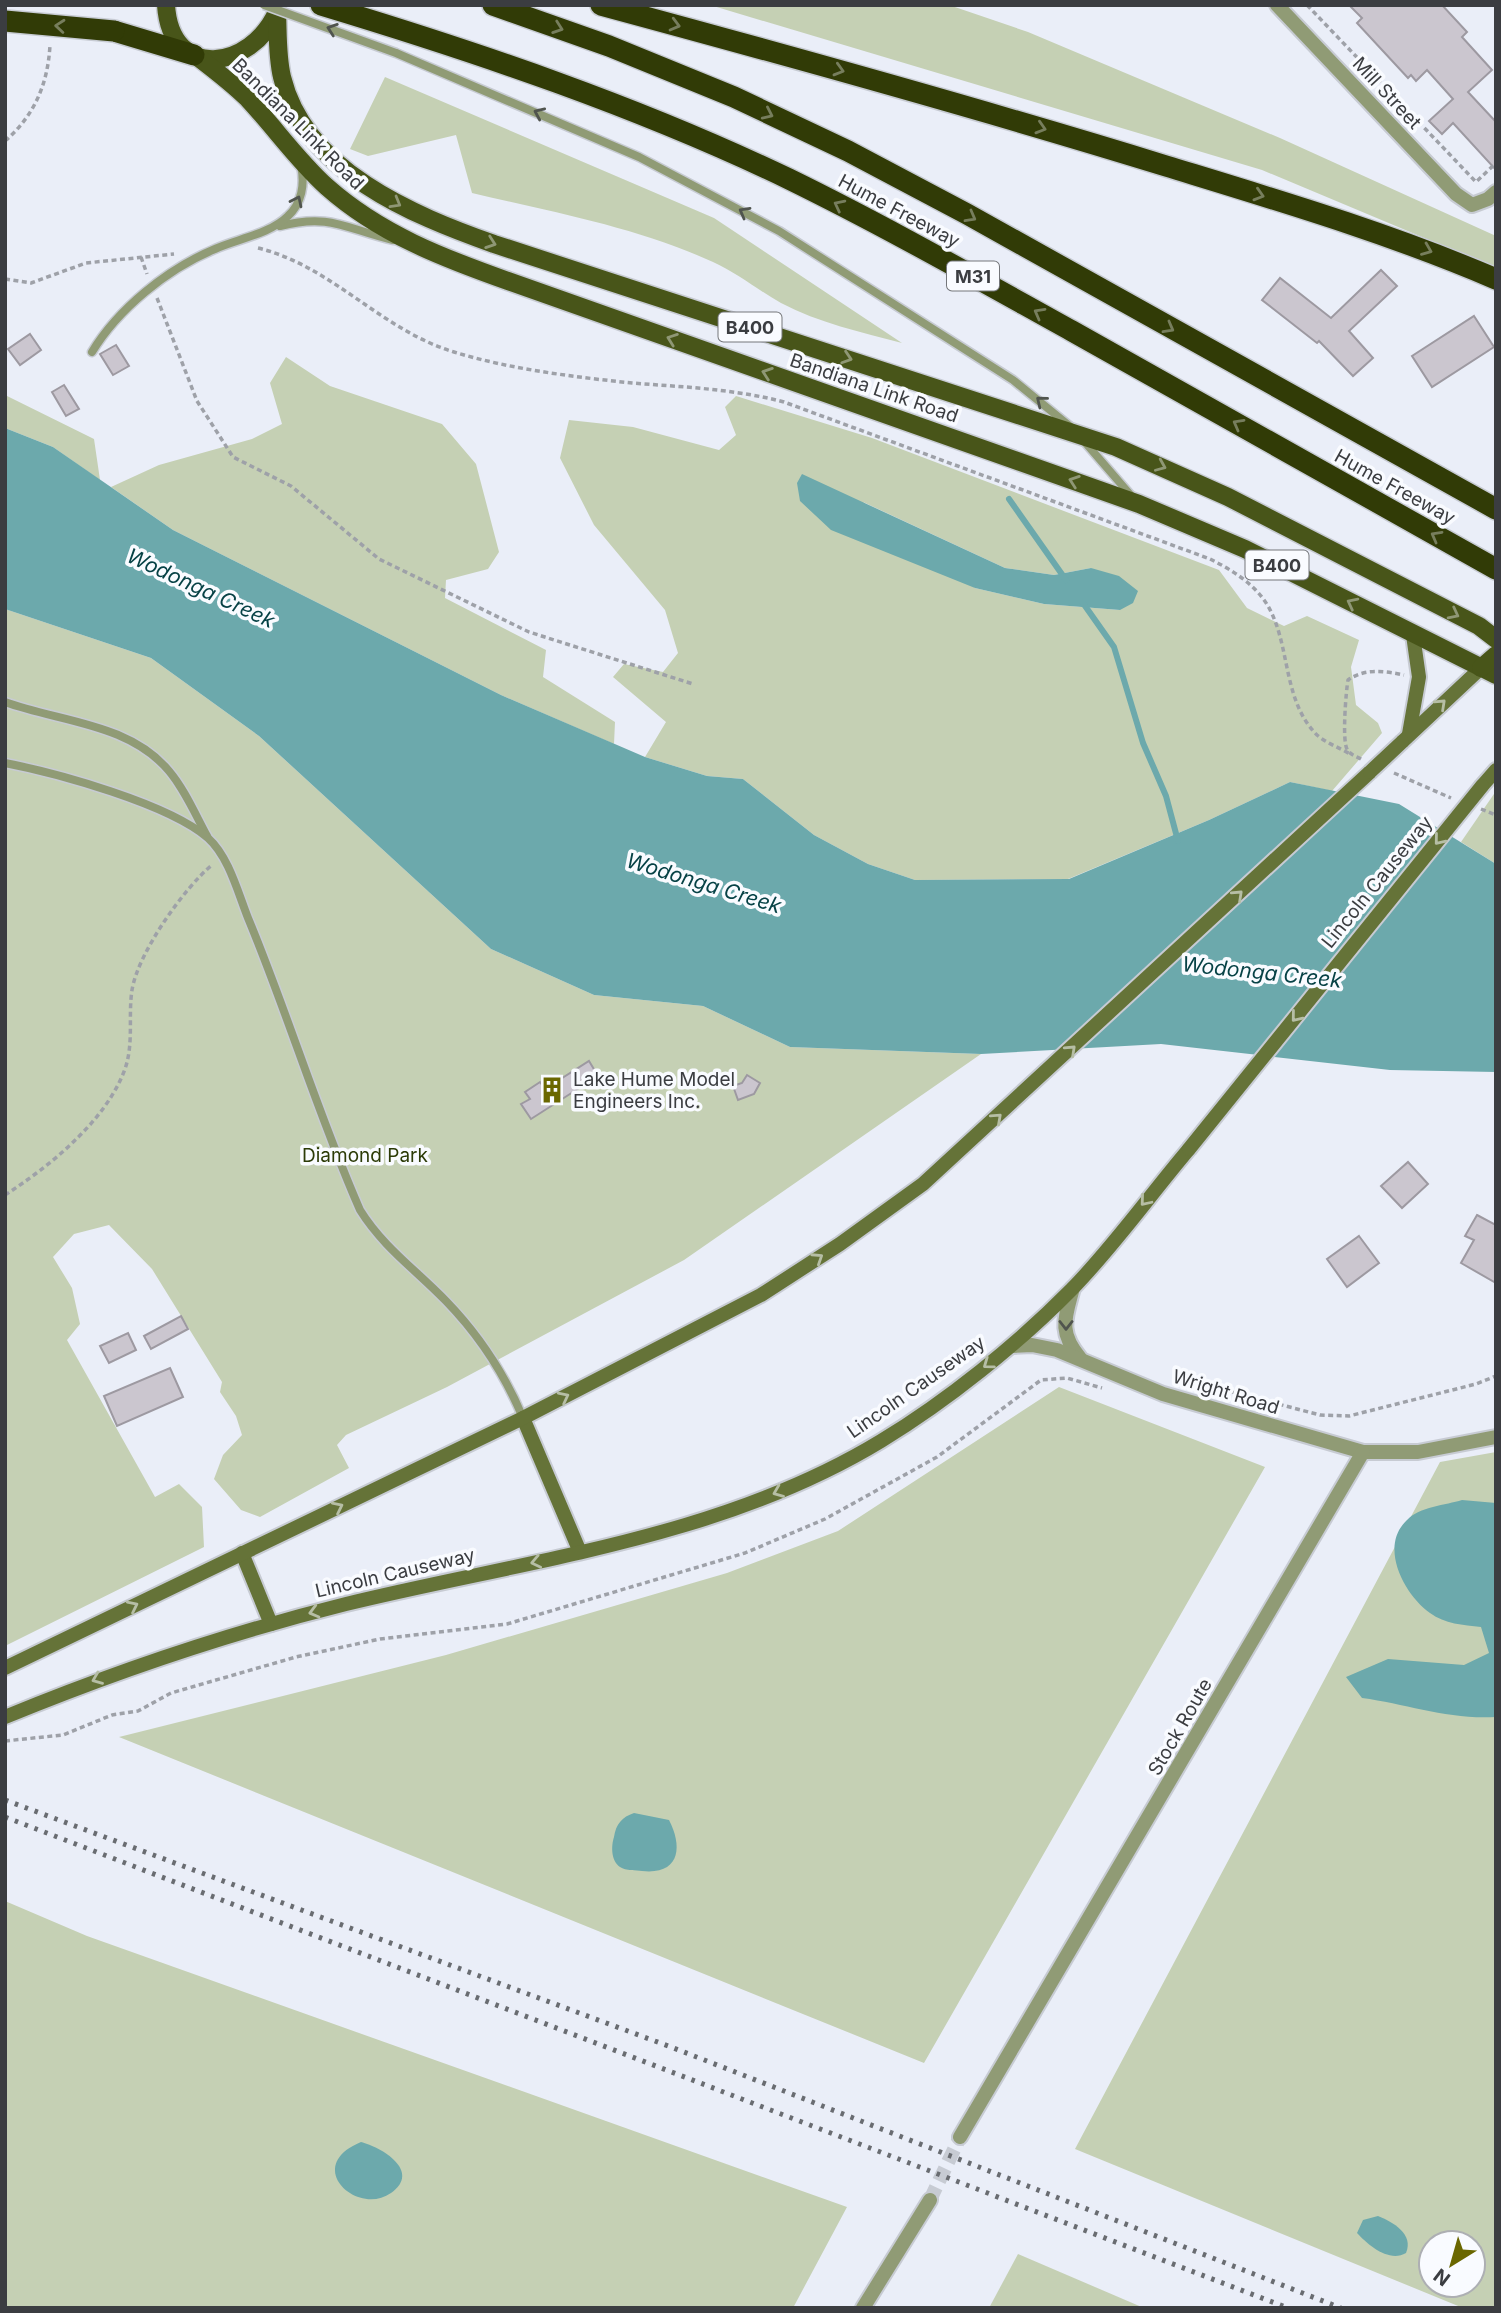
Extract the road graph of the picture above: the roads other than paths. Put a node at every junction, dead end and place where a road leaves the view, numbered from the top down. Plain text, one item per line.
1 (166, 5) edge
2 (321, 5) edge
3 (493, 5) edge
4 (601, 5) edge
5 (1277, 5) edge
6 (275, 7) edge
7 (5, 21) edge
8 (196, 57) junction
9 (299, 160) junction
10 (1496, 192) edge
11 (265, 229) junction
12 (413, 244) junction
13 (1496, 279) edge
14 (92, 352) dead end
15 (1075, 431) junction
16 (1139, 503) junction
17 (1496, 509) edge
18 (1496, 569) edge
19 (1413, 635) junction
20 (1496, 639) edge
21 (1496, 654) edge
22 (1488, 671) edge
23 (5, 702) edge
24 (1405, 738) junction
25 (5, 763) edge
26 (1496, 769) edge
27 (209, 839) junction
28 (1073, 1288) junction
29 (1013, 1346) junction
30 (1081, 1359) junction
31 (523, 1418) junction
32 (1496, 1437) edge
33 (1363, 1452) junction
34 (580, 1552) junction
35 (242, 1553) junction
36 (271, 1624) junction
37 (5, 1668) edge
38 (5, 1717) edge
39 (960, 2137) tunnel mouth
40 (930, 2200) tunnel mouth
41 (863, 2308) edge

1 - 8 main road, B400
18 -> 2 highway, Hume Freeway / M31
3 -> 17 highway, Hume Freeway / M31
4 -> 13 highway
5 - 10 street, Mill Street
6 - 8 main road
15 -> 6 lane, bridge
6 -> 15 main road, Bandiana Link Road / B400
8 -> 7 highway, bridge
8 - 9 main road, Bandiana Link Road / B400
11 -> 9 lane
9 - 12 main road, Bandiana Link Road / B400
11 - 12 lane
11 - 14 lane
16 -> 12 main road, Bandiana Link Road / B400
15 - 16 lane
15 -> 20 main road, Bandiana Link Road / B400
19 -> 16 main road, Bandiana Link Road / B400
19 - 22 main road, Bandiana Link Road / B400
19 - 24 main road
21 - 22 main road
24 -> 22 main road
23 - 27 lane
31 -> 24 main road, bridge
25 - 27 lane
26 -> 28 main road, Lincoln Causeway, bridge
27 - 31 lane
28 - 29 main road, Lincoln Causeway
28 -> 30 street
29 - 30 street, Wright Road
29 -> 34 main road, Lincoln Causeway
30 - 33 street, Wright Road
31 - 34 main road
35 -> 31 main road
32 - 33 street
33 - 39 street, Stock Route
34 -> 36 main road, Lincoln Causeway
35 - 36 main road
37 -> 35 main road
36 -> 38 main road, Lincoln Causeway
40 - 41 street

